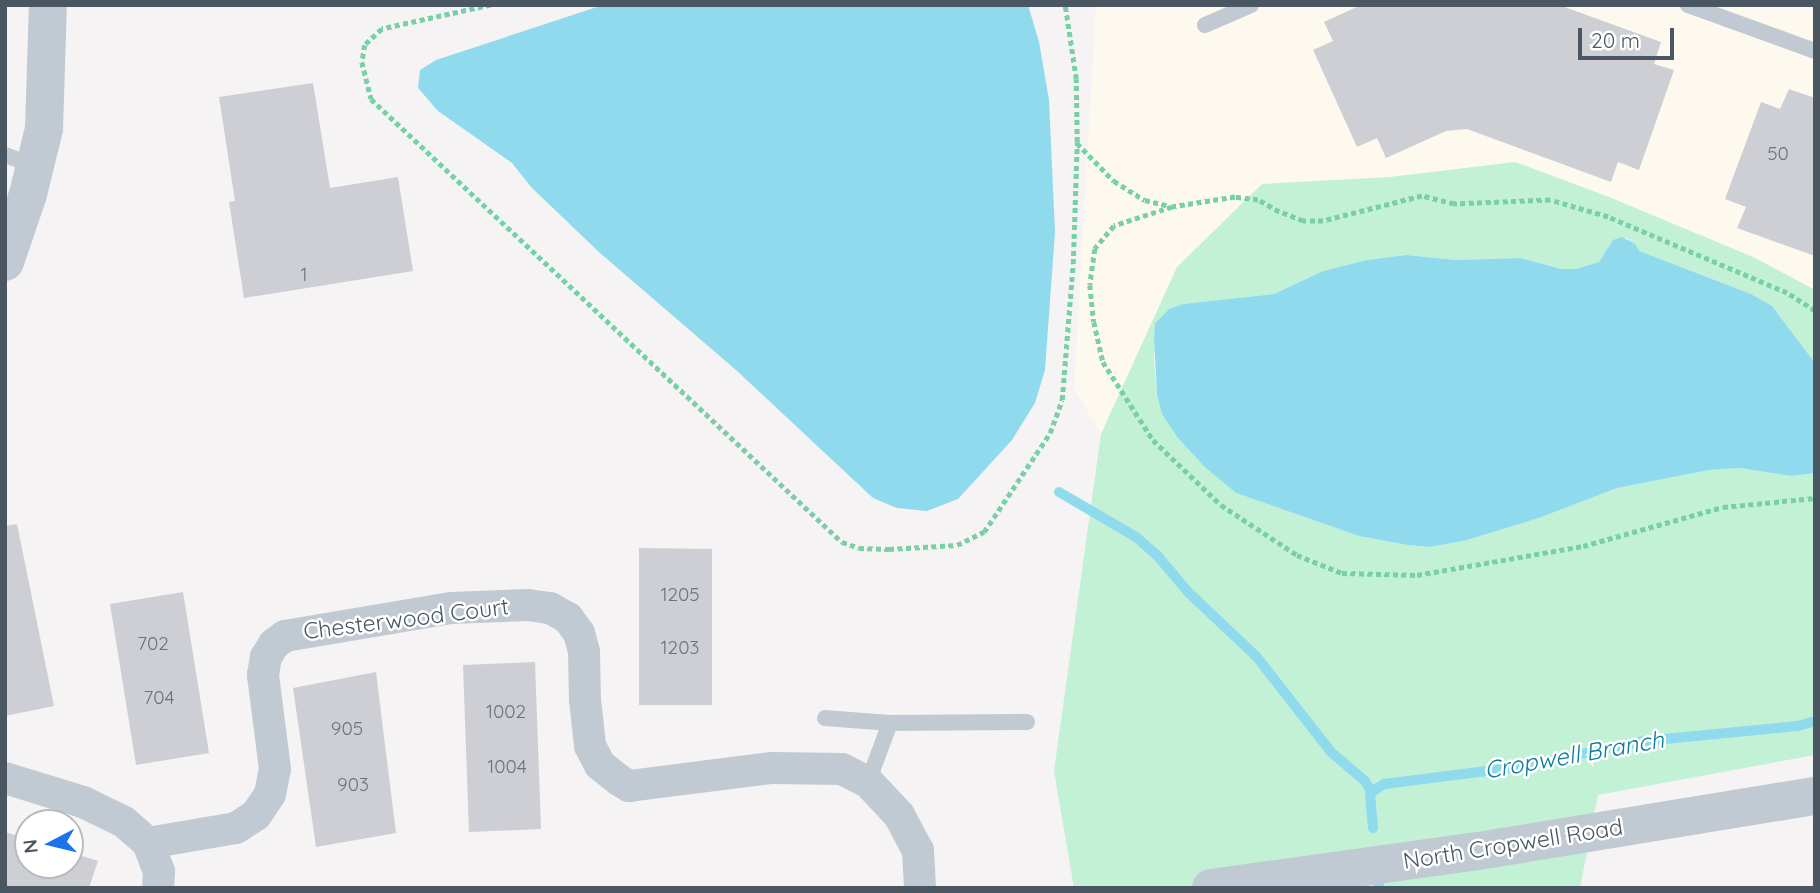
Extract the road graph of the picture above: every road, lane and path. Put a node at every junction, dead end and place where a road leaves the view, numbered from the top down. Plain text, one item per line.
1 (48, 5) edge
2 (491, 5) edge
3 (1065, 5) edge
4 (1251, 5) edge
5 (1688, 5) edge
6 (1205, 25) dead end
7 (1815, 51) edge
8 (1077, 142) junction
9 (20, 160) edge
10 (1172, 206) junction
11 (5, 262) edge
12 (1815, 311) edge
13 (1815, 498) edge
14 (825, 718) dead end
15 (1027, 722) dead end
16 (890, 723) junction
17 (5, 778) edge
18 (868, 782) junction
19 (1815, 796) edge
20 (148, 843) junction
21 (158, 888) edge
22 (920, 888) edge
23 (1211, 888) edge

1 - 9 street
2 - 8 path
3 - 8 path
4 - 6 lane
5 - 7 lane
8 - 10 path
9 - 11 street
10 - 12 path
10 - 13 path
14 - 16 lane
15 - 16 lane
16 - 18 lane
17 - 20 street
18 - 20 street, Chesterwood Court
18 - 22 street, Chesterwood Court
19 - 23 street, North Cropwell Road
20 - 21 street

